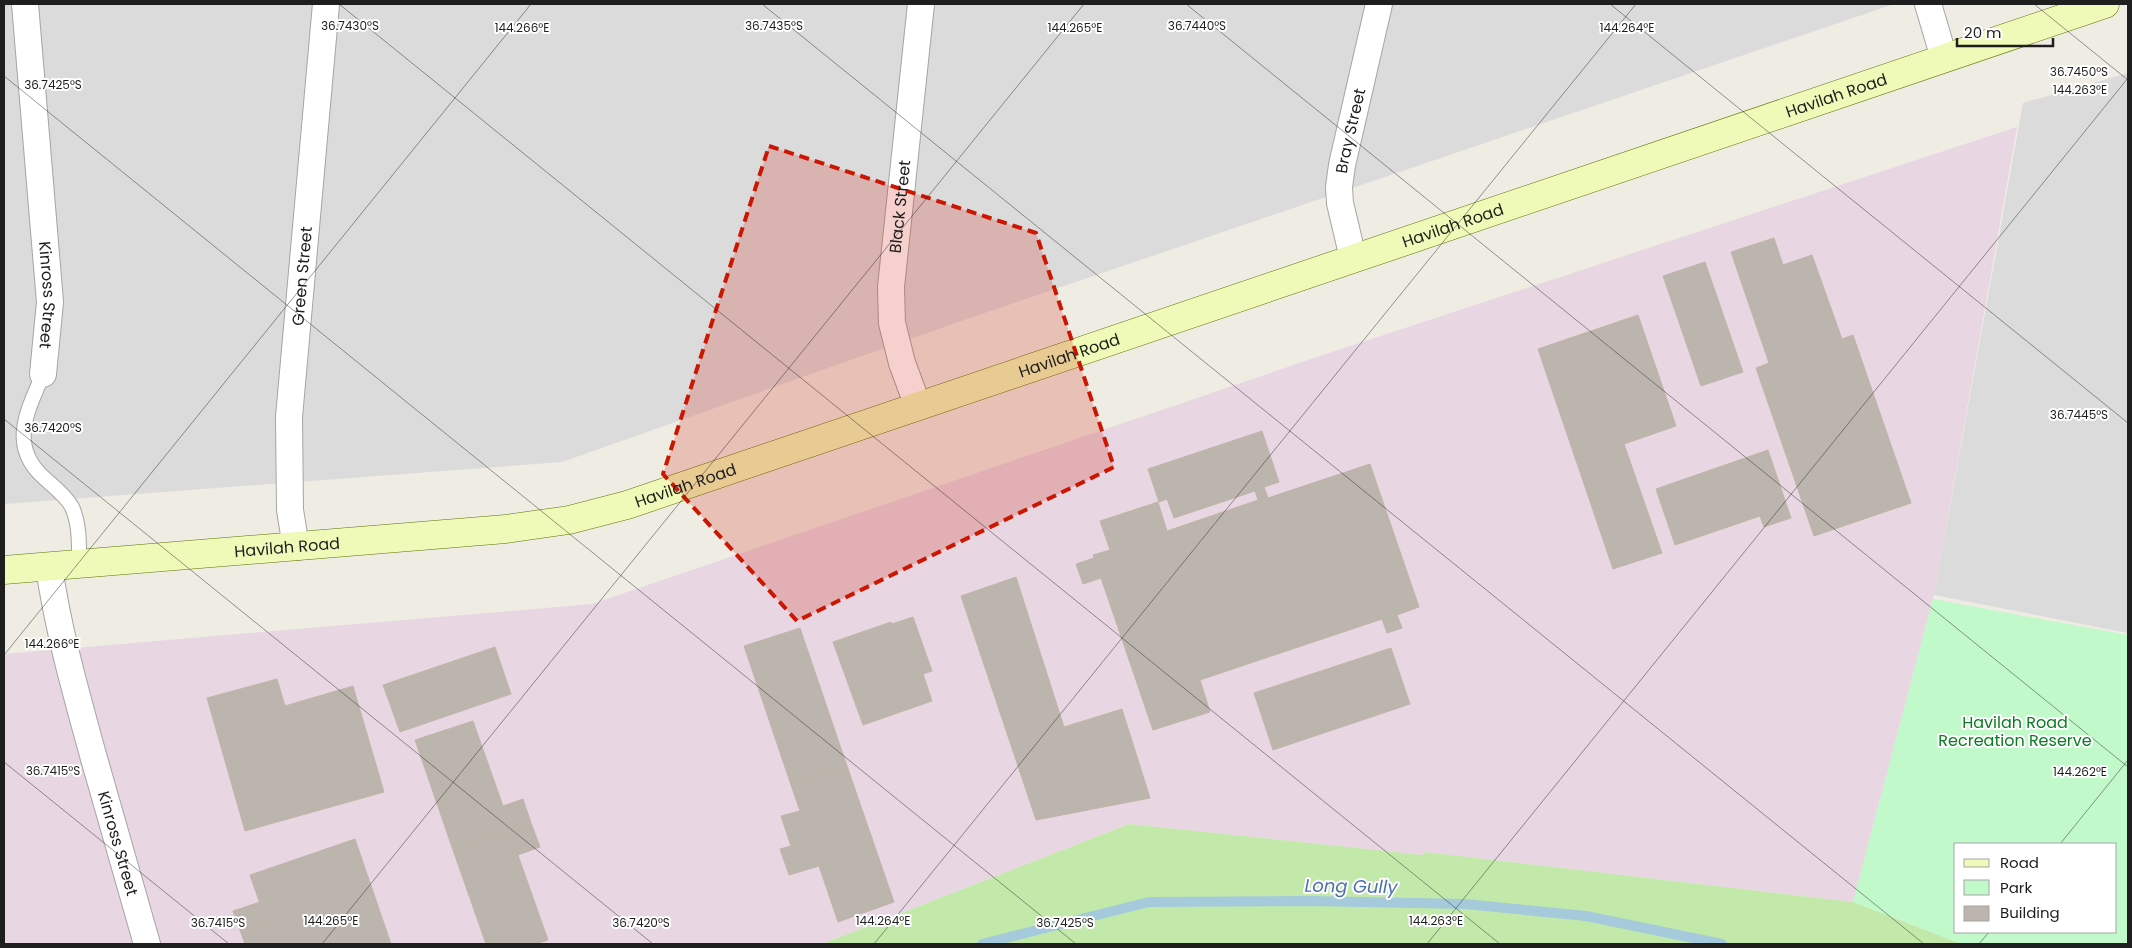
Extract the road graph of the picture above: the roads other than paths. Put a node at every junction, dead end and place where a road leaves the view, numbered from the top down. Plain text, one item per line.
1 (25, 4) edge
2 (326, 4) edge
3 (921, 4) edge
4 (1379, 4) edge
5 (1928, 4) edge
6 (2105, 4) edge
7 (1944, 58) junction
8 (1353, 258) junction
9 (42, 374) joint
10 (918, 406) junction
11 (296, 547) junction
12 (79, 564) junction
13 (49, 567) junction
14 (4, 570) edge
15 (147, 944) edge

1 - 9 street, Kinross Street
2 - 11 street, Green Street
3 - 10 street, Black Street
4 - 8 street, Bray Street
5 - 7 street
6 - 7 street, Havilah Road
7 - 8 street, Havilah Road
8 - 10 street, Havilah Road
9 - 12 lane, Kinross Street
10 - 11 street, Havilah Road
11 - 12 street, Havilah Road
12 - 13 street, Havilah Road
13 - 14 street, Havilah Road
13 - 15 street, Kinross Street

